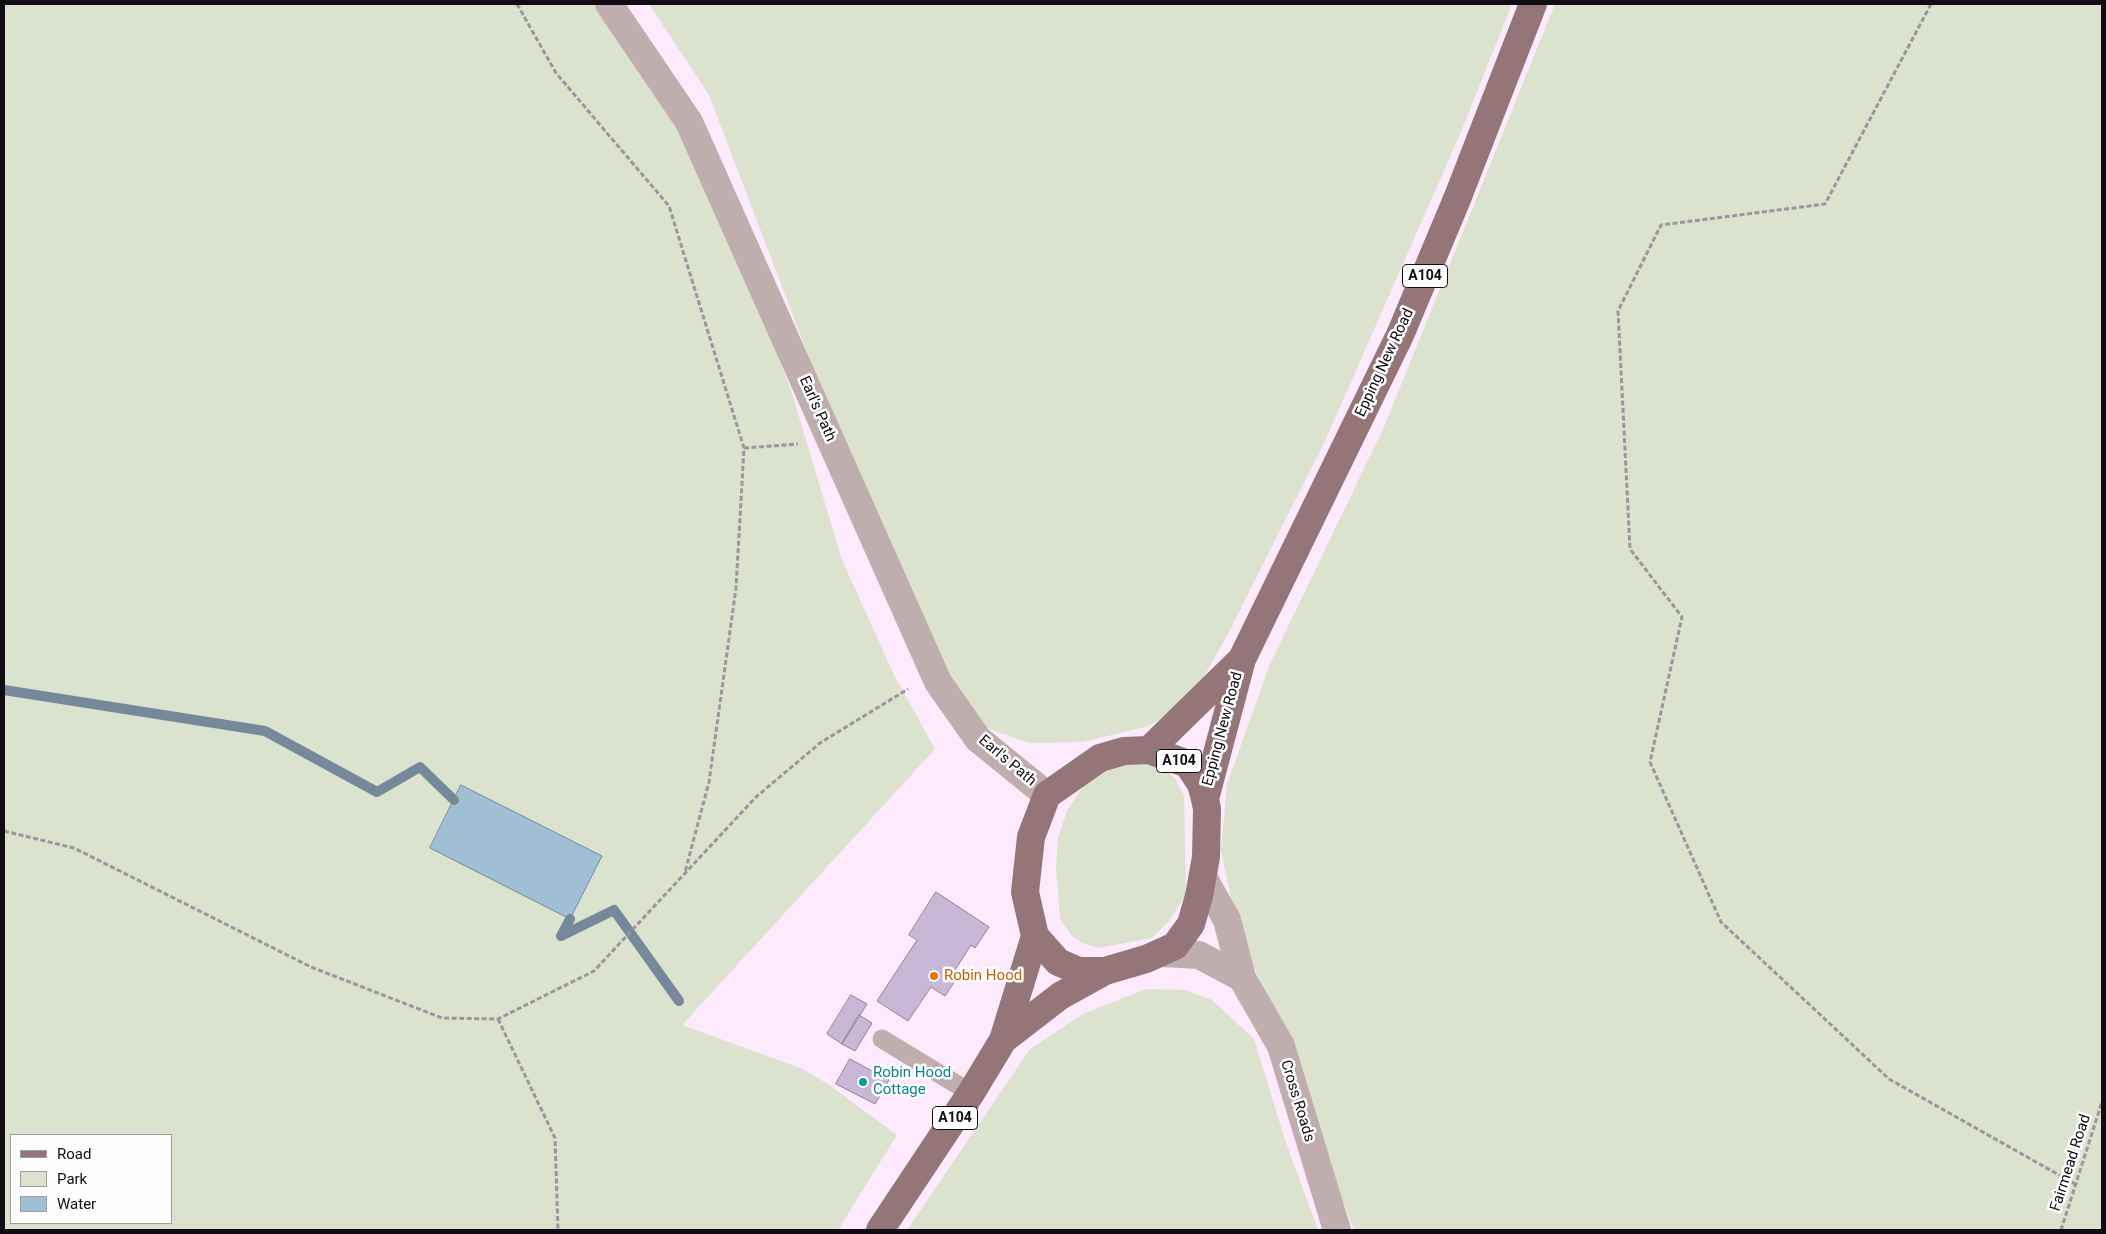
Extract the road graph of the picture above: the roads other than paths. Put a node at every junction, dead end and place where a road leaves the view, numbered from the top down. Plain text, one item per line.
1 (609, 4) edge
2 (1533, 4) edge
3 (1242, 659) junction
4 (1149, 750) junction
5 (1047, 795) junction
6 (1205, 799) junction
7 (1203, 877) junction
8 (1035, 936) junction
9 (1160, 953) junction
10 (1105, 971) junction
11 (1242, 978) junction
12 (882, 1039) dead end
13 (1003, 1040) junction
14 (971, 1093) junction
15 (880, 1230) edge
16 (1337, 1230) edge

1 - 5 street, Earl's Path
2 - 3 main road, Epping New Road / A104
3 - 4 main road, Epping New Road / A104
3 - 6 main road, Epping New Road / A104
4 - 5 main road, A104
4 - 6 main road, A104
5 - 8 main road, A104
6 - 7 main road, A104
7 - 9 main road, A104
7 - 11 street, Cross Roads
8 - 10 main road, A104
8 - 13 main road, A104
9 - 10 main road, A104
9 - 11 street
10 - 13 main road, A104
11 - 16 street, Cross Roads
12 - 14 lane
13 - 14 main road, A104
14 - 15 main road, A104

